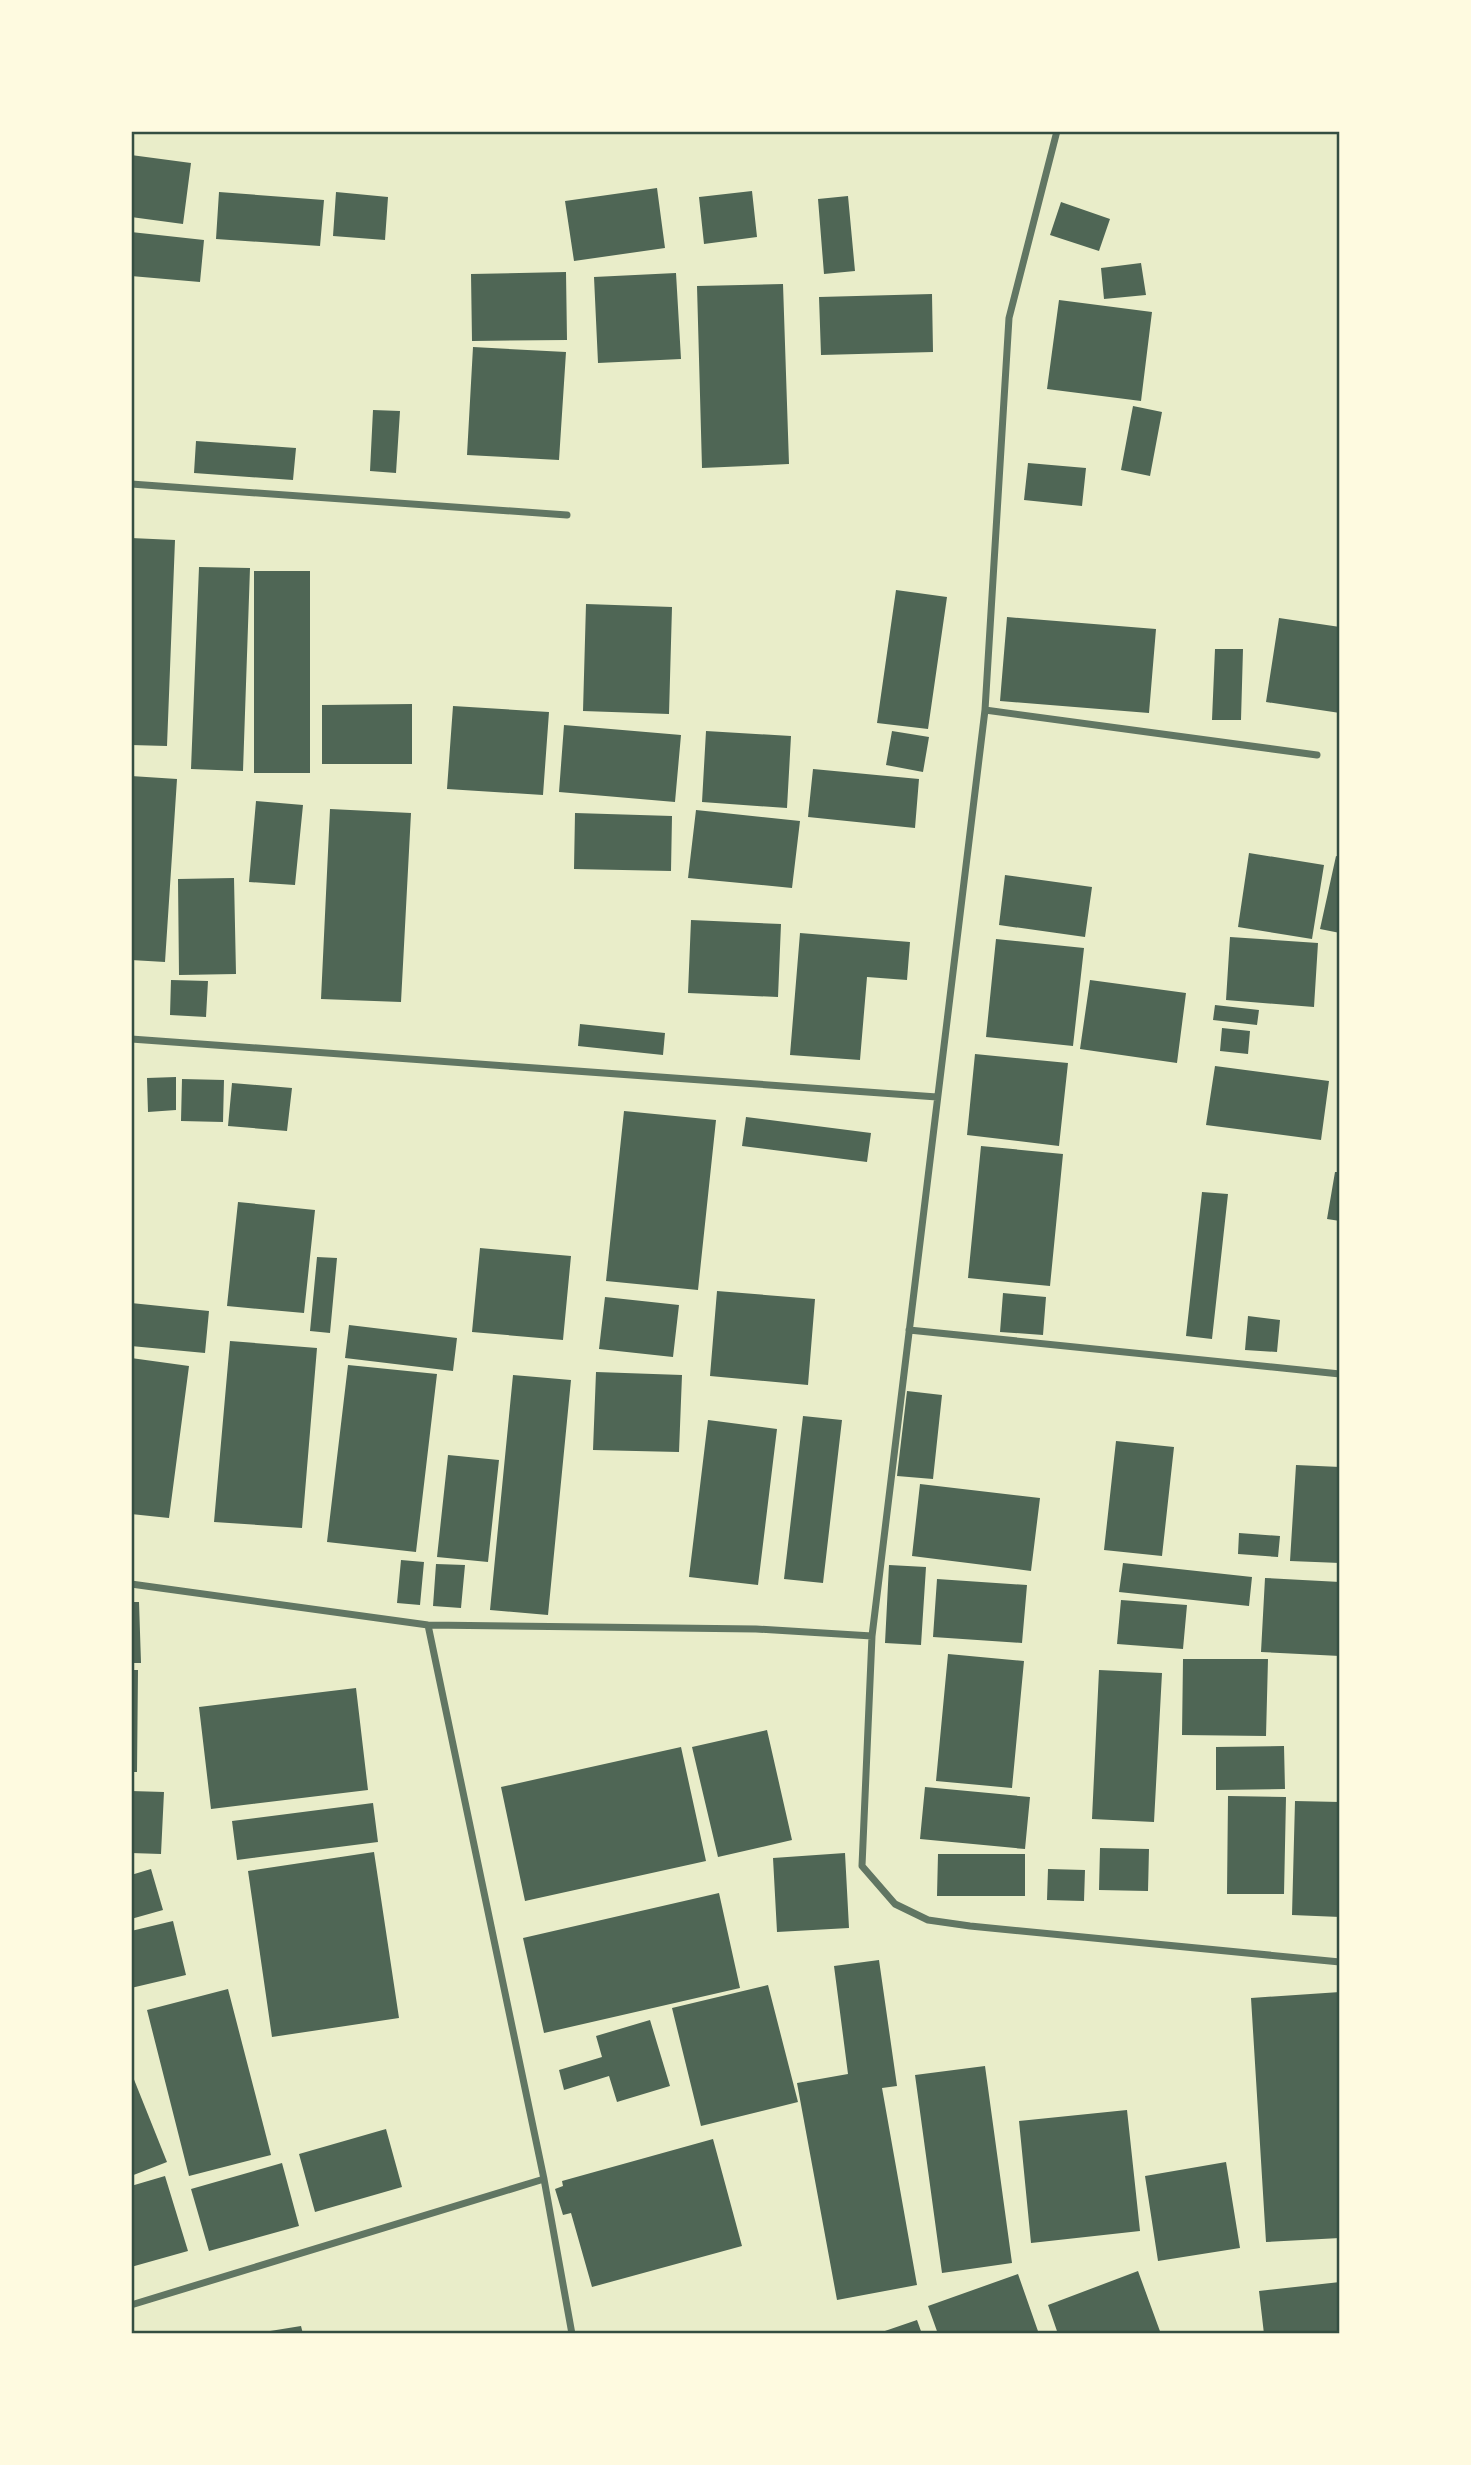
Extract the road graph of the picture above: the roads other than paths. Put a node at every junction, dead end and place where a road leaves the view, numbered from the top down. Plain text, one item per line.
1 (1056, 131) edge
2 (131, 484) edge
3 (567, 515) dead end
4 (985, 710) junction
5 (1317, 755) dead end
6 (131, 1039) edge
7 (937, 1097) junction
8 (909, 1330) junction
9 (1340, 1374) edge
10 (131, 1584) edge
11 (428, 1625) junction
12 (873, 1636) junction
13 (1340, 1962) edge
14 (544, 2179) junction
15 (131, 2305) edge
16 (572, 2334) edge

1 - 4 street
2 - 3 street
4 - 5 street
4 - 7 street
6 - 7 street
7 - 8 street
8 - 9 street
8 - 12 street
10 - 11 street
11 - 12 street
11 - 14 street
12 - 13 street
14 - 15 street
14 - 16 street

